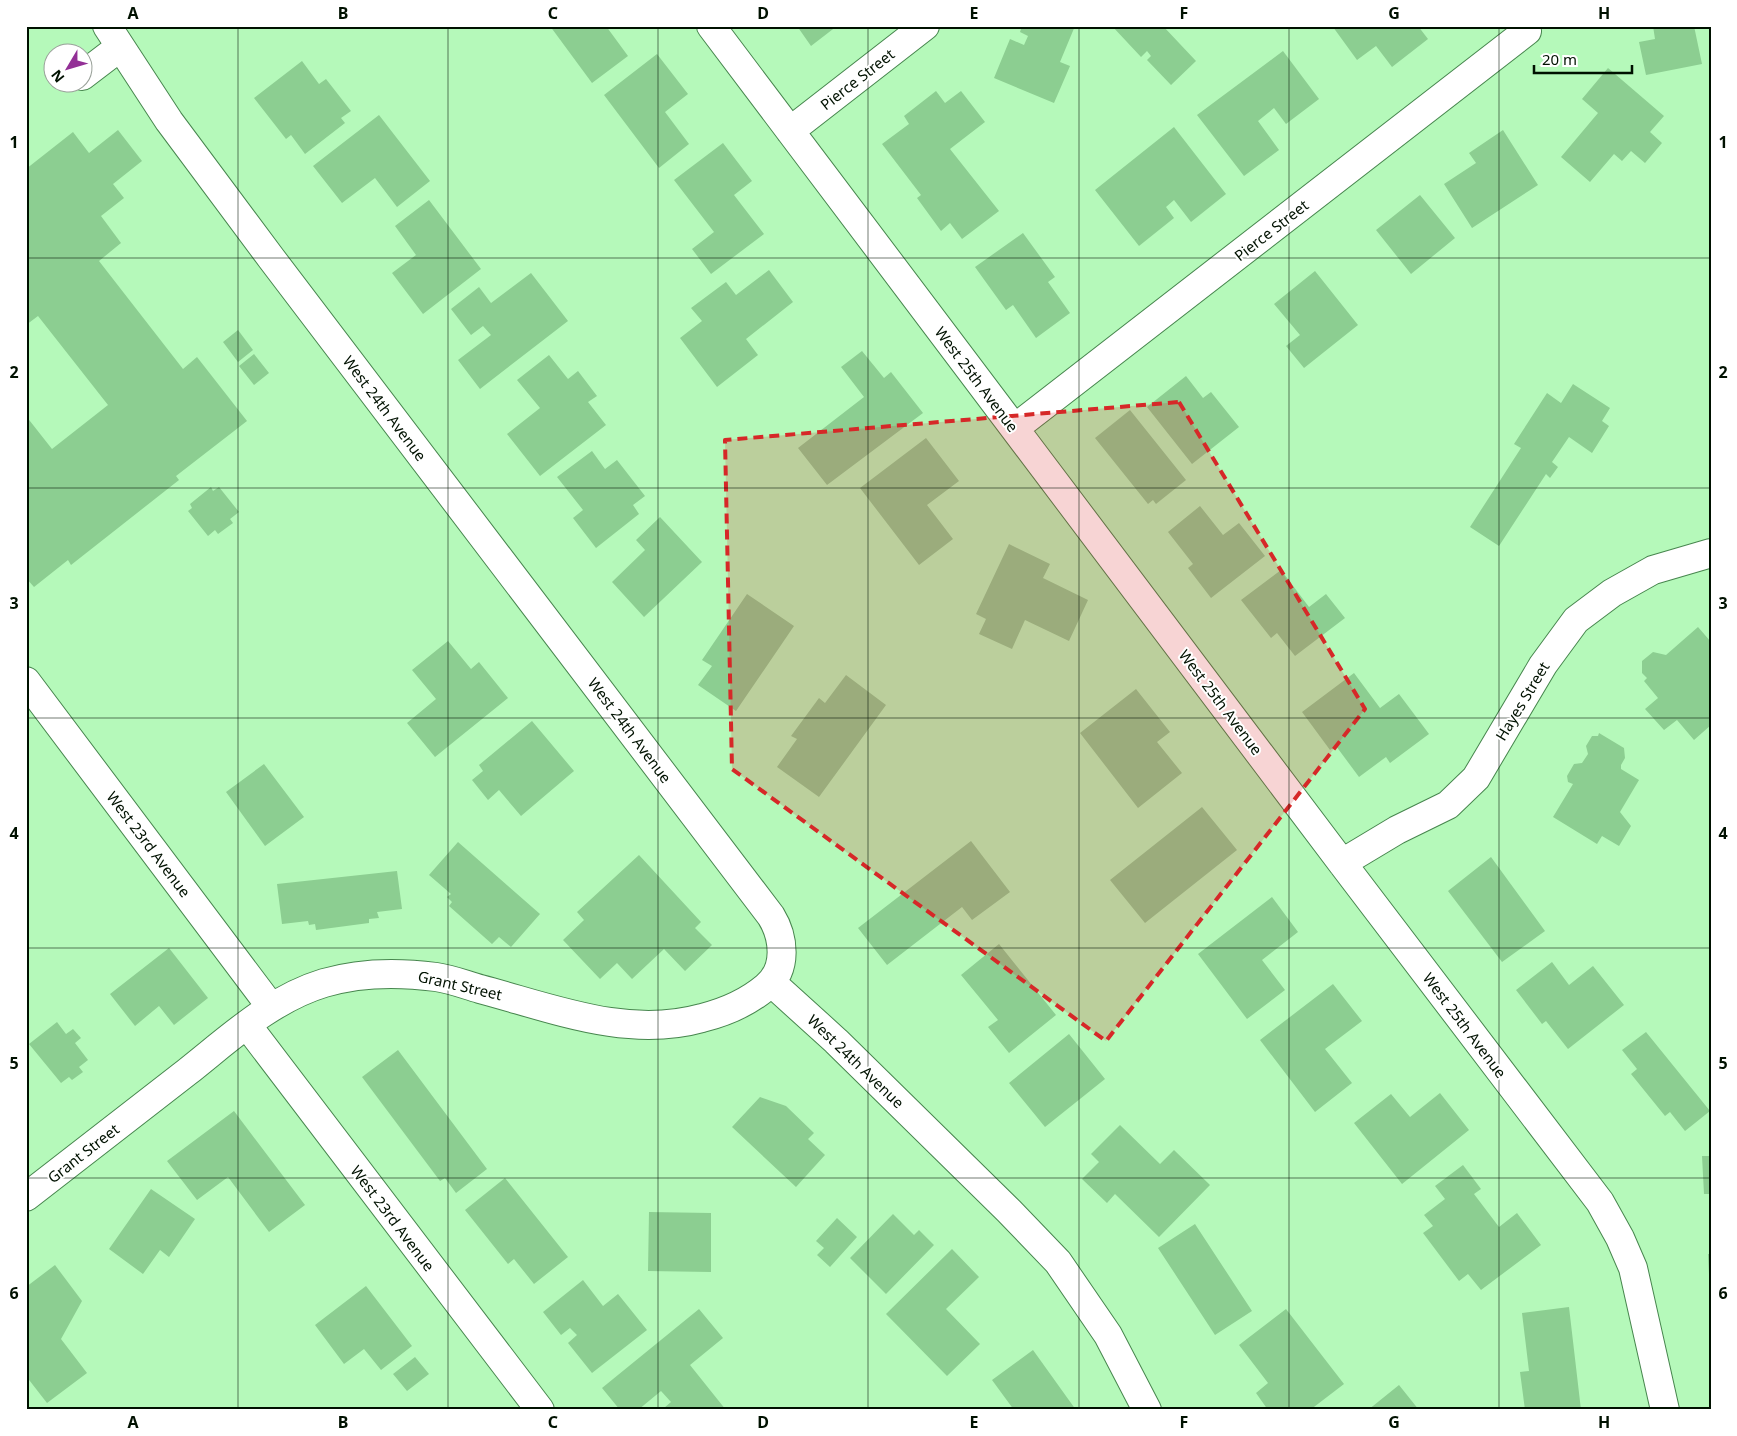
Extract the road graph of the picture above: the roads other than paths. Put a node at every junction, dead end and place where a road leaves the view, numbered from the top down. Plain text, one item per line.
1 (711, 26) edge
2 (925, 26) edge
3 (1527, 31) dead end
4 (113, 37) edge
5 (92, 62) edge
6 (790, 131) junction
7 (1015, 428) junction
8 (1711, 553) edge
9 (26, 681) edge
10 (1342, 863) junction
11 (771, 982) junction
12 (271, 1007) junction
13 (247, 1025) junction
14 (26, 1197) edge
15 (540, 1410) edge
16 (1147, 1410) edge
17 (1665, 1410) edge

1 - 6 street, West 25th Avenue
2 - 6 street, Pierce Street
3 - 7 street, Pierce Street
4 - 5 street
4 - 11 street, West 24th Avenue
6 - 7 street, West 25th Avenue
7 - 10 street, West 25th Avenue
8 - 10 street, Hayes Street
9 - 12 street, West 23rd Avenue
10 - 17 street, West 25th Avenue
11 - 12 street, Grant Street
11 - 16 street, West 24th Avenue
12 - 13 street, Grant Street
13 - 14 street, Grant Street
13 - 15 street, West 23rd Avenue

